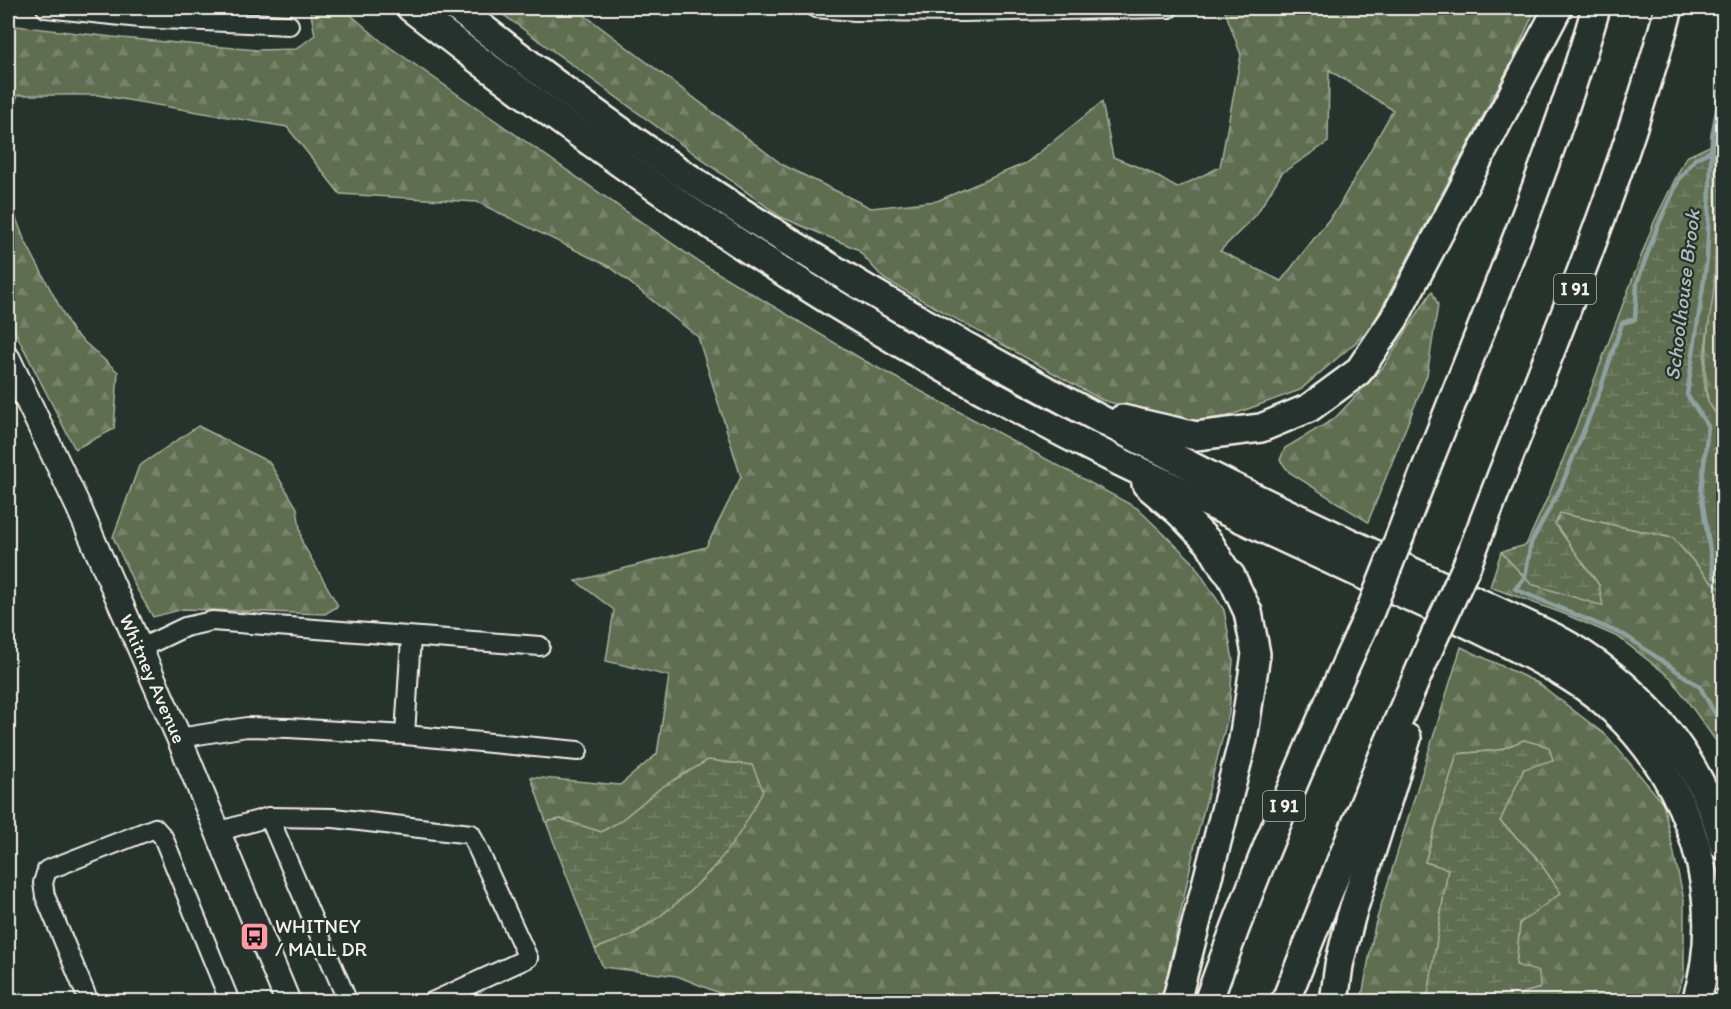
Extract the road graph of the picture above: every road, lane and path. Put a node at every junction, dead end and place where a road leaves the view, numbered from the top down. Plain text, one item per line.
1 (46, 8) edge
2 (411, 8) edge
3 (456, 8) edge
4 (816, 8) edge
5 (1168, 8) edge
6 (1558, 8) edge
7 (1596, 8) edge
8 (1669, 8) edge
9 (289, 25) dead end
10 (8, 359) edge
11 (14, 386) edge
12 (1088, 412) junction
13 (1120, 462) junction
14 (411, 637) junction
15 (1431, 644) junction
16 (540, 646) dead end
17 (139, 649) junction
18 (405, 735) junction
19 (179, 738) junction
20 (578, 752) dead end
21 (269, 817) junction
22 (217, 832) junction
23 (1724, 846) edge
24 (466, 995) edge
25 (89, 1002) edge
26 (230, 1002) edge
27 (288, 1002) edge
28 (348, 1002) edge
29 (432, 1002) edge
30 (1176, 1002) edge
31 (1208, 1002) edge
32 (1285, 1002) edge
33 (1334, 1002) edge
34 (1695, 1002) edge

1 - 9 street
2 - 13 highway
3 - 12 highway
4 - 5 street
6 - 12 highway
7 - 31 highway, I 91, bridge
8 - 15 highway, I 91, bridge
10 - 11 main road, Whitney Avenue
11 - 17 main road, Whitney Avenue
12 - 23 highway
13 - 30 highway
13 - 34 highway
14 - 16 street
14 - 17 street
14 - 18 street
15 - 32 highway, I 91
15 - 33 highway
17 - 19 main road, Whitney Avenue
18 - 19 street
18 - 20 street
19 - 22 main road, Whitney Avenue
21 - 22 street
21 - 24 street
21 - 28 street
22 - 27 main road, Whitney Avenue
24 - 29 street
25 - 26 street

